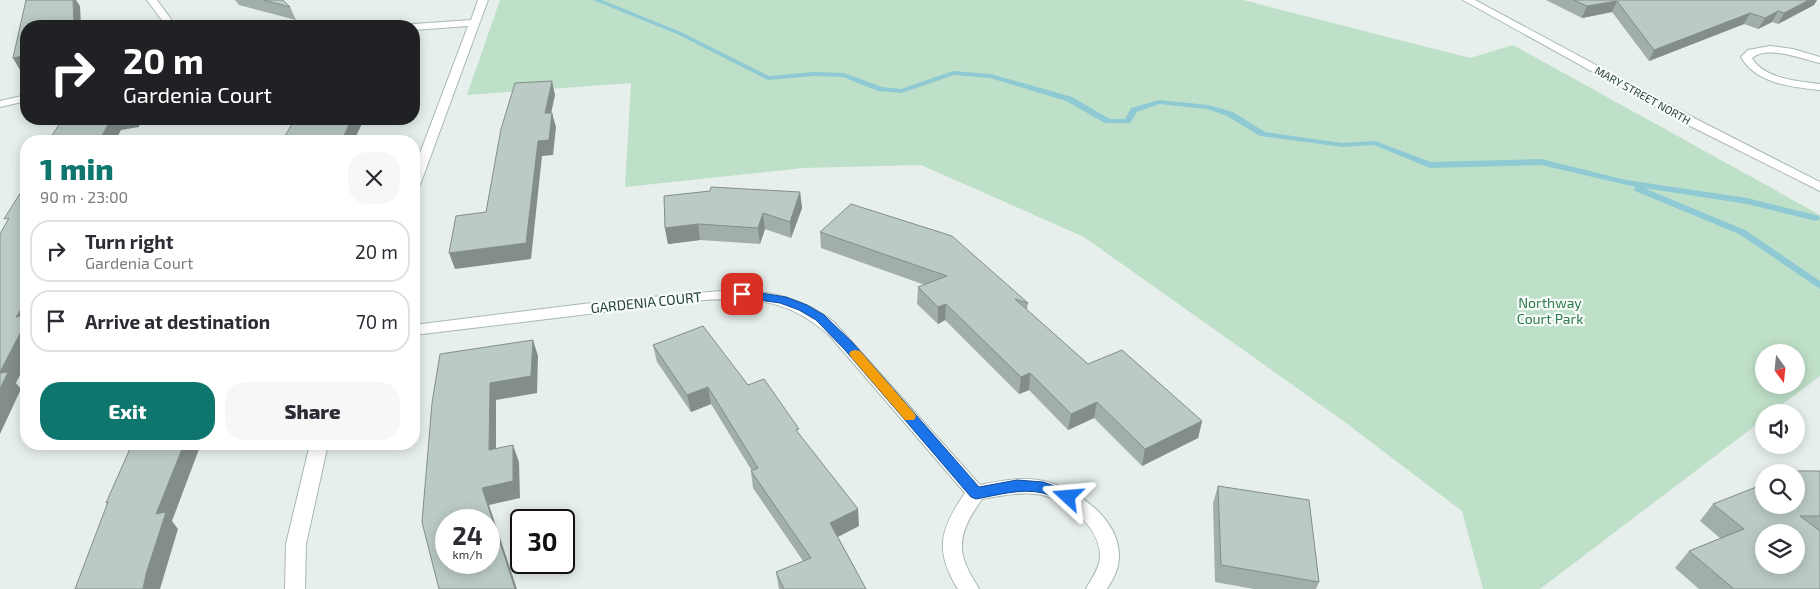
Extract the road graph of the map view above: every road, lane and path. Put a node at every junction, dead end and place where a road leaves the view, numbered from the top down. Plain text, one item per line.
1 (152, 0) edge
2 (483, 0) edge
3 (1468, 0) edge
4 (167, 20) edge
5 (473, 24) junction
6 (420, 27) edge
7 (1820, 59) edge
8 (1820, 87) edge
9 (20, 99) edge
10 (0, 104) edge
11 (420, 169) edge
12 (1820, 187) edge
13 (420, 329) edge
14 (317, 450) edge
15 (976, 493) junction
16 (295, 589) edge
17 (969, 589) edge
18 (1096, 589) edge

1 - 4 street
2 - 5 street
3 - 12 street, MARY STREET NORTH
5 - 6 street
5 - 11 street
7 - 8 street
9 - 10 street
13 - 15 street, GARDENIA COURT
14 - 16 street
15 - 17 street
15 - 18 street

